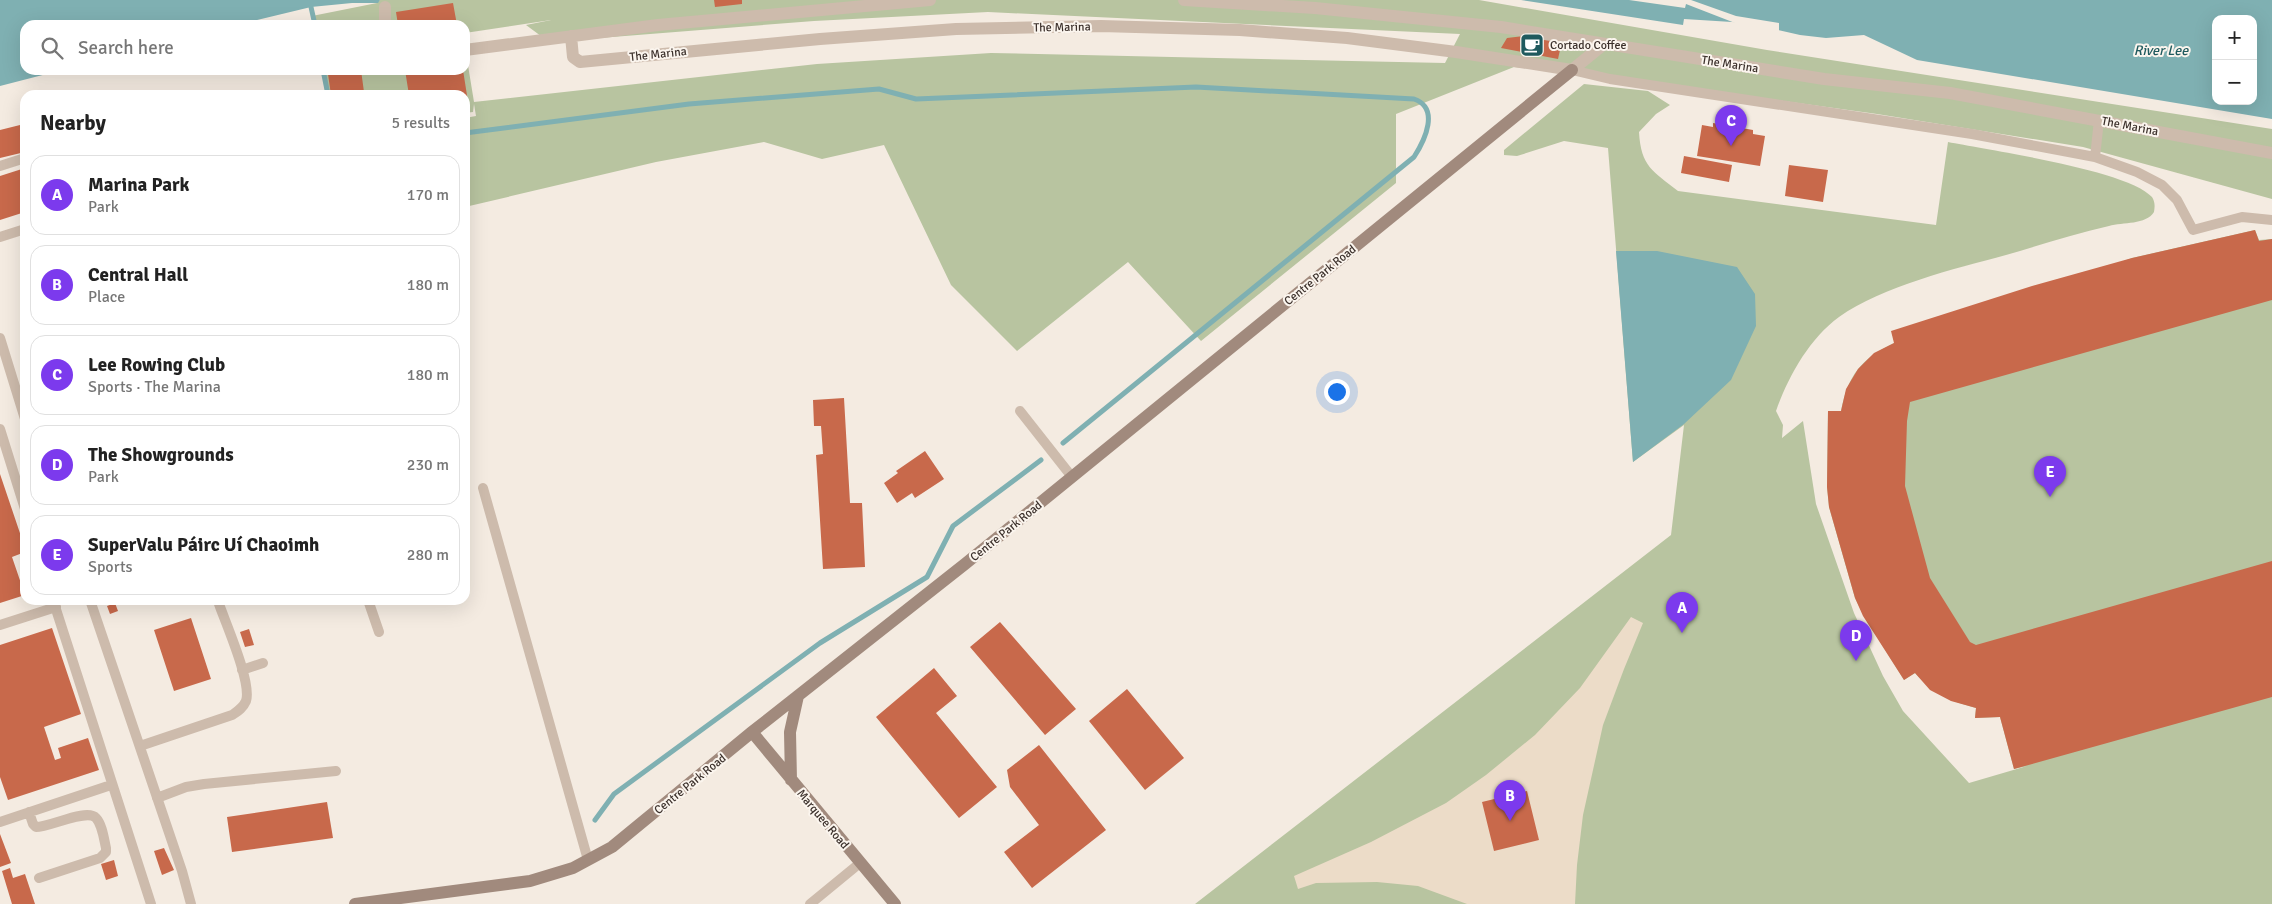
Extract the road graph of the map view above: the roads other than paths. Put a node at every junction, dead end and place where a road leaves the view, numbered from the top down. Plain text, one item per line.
1 (930, 0) edge
2 (1184, 0) edge
3 (385, 6) dead end
4 (386, 20) edge
5 (571, 36) junction
6 (1604, 44) junction
7 (470, 49) edge
8 (1572, 70) junction
9 (2100, 120) junction
10 (2272, 153) edge
11 (2095, 157) junction
12 (20, 160) edge
13 (0, 166) edge
14 (2272, 220) edge
15 (20, 231) edge
16 (0, 237) edge
17 (0, 338) edge
18 (20, 403) edge
19 (1020, 412) dead end
20 (0, 429) edge
21 (1072, 477) junction
22 (483, 488) dead end
23 (20, 493) edge
24 (51, 605) edge
25 (54, 605) edge
26 (92, 605) edge
27 (219, 605) edge
28 (370, 605) edge
29 (0, 625) edge
30 (379, 632) dead end
31 (263, 663) dead end
32 (242, 670) junction
33 (798, 696) junction
34 (752, 732) junction
35 (140, 746) junction
36 (336, 771) dead end
37 (791, 780) junction
38 (111, 785) junction
39 (158, 798) junction
40 (29, 812) junction
41 (0, 822) edge
42 (588, 860) junction
43 (860, 863) junction
44 (39, 878) dead end
45 (151, 904) edge
46 (191, 904) edge
47 (355, 904) edge
48 (810, 904) edge
49 (895, 904) edge

1 - 5 street
2 - 6 street, The Marina
3 - 4 street
5 - 7 street
5 - 8 street, The Marina
6 - 8 street, Centre Park Road
6 - 9 street, The Marina
8 - 11 lane
8 - 21 street, Centre Park Road
9 - 10 street, The Marina
9 - 11 lane
11 - 14 lane
12 - 13 lane
15 - 16 lane
17 - 18 lane
19 - 21 lane
20 - 23 lane
21 - 33 street, Centre Park Road
22 - 42 lane
24 - 29 lane
25 - 38 lane
26 - 35 lane
27 - 32 lane
28 - 30 lane
31 - 32 lane
32 - 35 lane
33 - 34 street, Centre Park Road
33 - 37 street
34 - 37 street, Marquee Road
34 - 42 street, Centre Park Road
35 - 39 lane
36 - 39 lane
37 - 43 street, Marquee Road
38 - 40 lane
38 - 45 lane
39 - 46 lane
40 - 41 lane
40 - 44 lane
42 - 47 street, Centre Park Road
43 - 48 lane
43 - 49 street, Marquee Road

